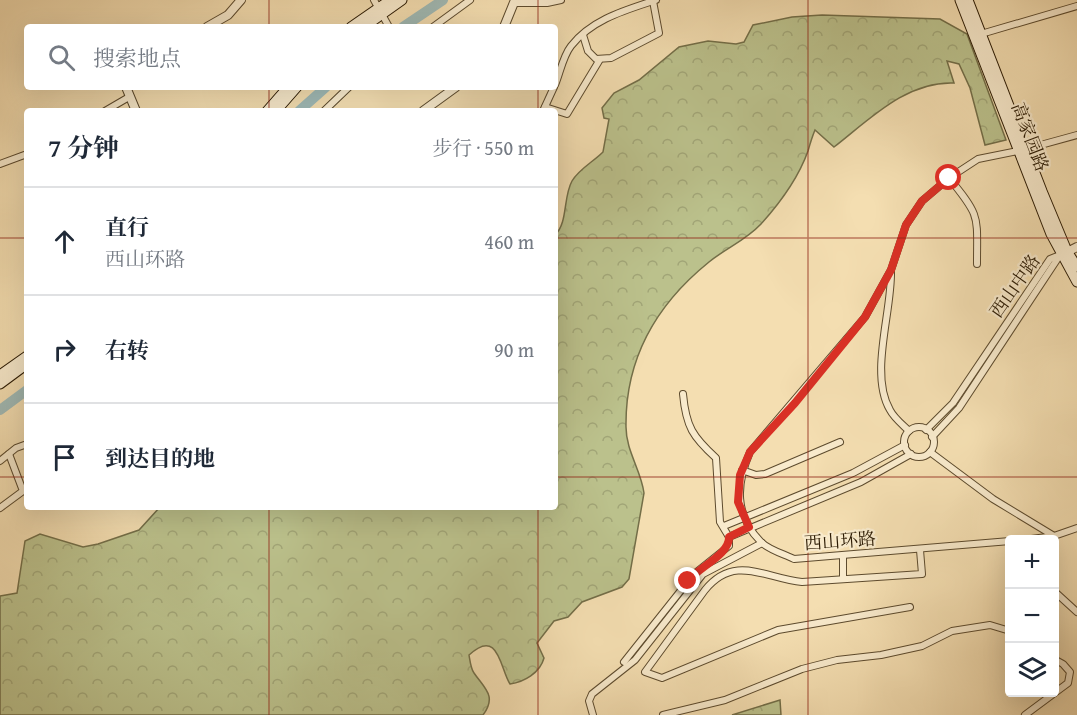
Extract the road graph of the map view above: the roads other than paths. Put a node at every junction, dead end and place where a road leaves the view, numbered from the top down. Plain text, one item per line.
1 (241, 0) edge
2 (390, 0) edge
3 (402, 0) edge
4 (470, 0) edge
5 (561, 0) edge
6 (960, 0) edge
7 (968, 0) edge
8 (655, 1) edge
9 (515, 2) edge
10 (1077, 6) edge
11 (378, 8) edge
12 (212, 24) edge
13 (355, 24) edge
14 (366, 24) edge
15 (388, 24) edge
16 (437, 24) edge
17 (505, 24) edge
18 (981, 34) junction
19 (583, 35) junction
20 (599, 61) junction
21 (558, 78) edge
22 (127, 90) edge
23 (285, 90) edge
24 (294, 90) edge
25 (346, 90) edge
26 (452, 90) edge
27 (553, 90) edge
28 (129, 97) junction
29 (110, 108) edge
30 (134, 108) edge
31 (270, 108) edge
32 (279, 108) edge
33 (327, 108) edge
34 (427, 108) edge
35 (544, 108) edge
36 (558, 112) edge
37 (1077, 135) edge
38 (1022, 150) junction
39 (24, 155) edge
40 (0, 164) edge
41 (949, 178) junction
42 (1077, 247) edge
43 (1064, 253) junction
44 (977, 264) dead end
45 (1077, 267) edge
46 (891, 270) junction
47 (1077, 282) edge
48 (24, 358) edge
49 (24, 366) edge
50 (0, 375) edge
51 (0, 384) edge
52 (684, 394) dead end
53 (926, 430) junction
54 (909, 431) junction
55 (932, 437) junction
56 (840, 442) dead end
57 (905, 445) junction
58 (24, 446) edge
59 (930, 452) junction
60 (9, 454) junction
61 (910, 454) junction
62 (0, 460) edge
63 (742, 470) junction
64 (24, 488) edge
65 (24, 491) edge
66 (0, 508) edge
67 (745, 517) junction
68 (724, 526) junction
69 (749, 527) junction
70 (1077, 528) edge
71 (1052, 535) edge
72 (1057, 535) edge
73 (729, 537) junction
74 (1005, 542) edge
75 (762, 543) junction
76 (920, 550) junction
77 (843, 557) junction
78 (843, 579) junction
79 (1059, 596) edge
80 (910, 607) dead end
81 (1077, 612) edge
82 (1005, 630) edge
83 (624, 662) dead end
84 (1059, 662) edge
85 (1059, 690) edge
86 (1049, 697) edge
87 (593, 715) edge
88 (663, 715) edge
89 (1025, 715) edge

1 - 12 street
2 - 11 main road
3 - 11 main road
4 - 16 street
5 - 9 street
6 - 38 main road, 高家园路
7 - 18 main road, 高家园路
8 - 19 street
8 - 20 street
9 - 17 street
10 - 18 street
11 - 13 main road
11 - 14 main road
11 - 15 street
18 - 38 main road, 高家园路
19 - 20 street
19 - 21 street
20 - 36 street
22 - 28 street
23 - 31 main road
24 - 32 main road
25 - 33 street
26 - 34 street
27 - 35 street
28 - 29 street
28 - 30 street
37 - 38 street, 西山环路
38 - 41 street, 西山环路
38 - 43 main road, 高家园路
39 - 40 street
41 - 44 street
41 - 46 street, 西山环路
42 - 43 street
43 - 45 main road, 高家园路
43 - 47 main road, 高家园路
43 - 53 street, 西山中路
43 - 55 street, 西山中路
46 - 54 street
46 - 63 street, 西山环路
48 - 50 main road
49 - 51 main road
52 - 68 street
53 - 54 street
53 - 55 street
54 - 57 street
55 - 59 street
56 - 63 street
57 - 61 street
57 - 67 street
58 - 60 street
59 - 61 street
59 - 71 street
60 - 62 street
60 - 64 street
61 - 69 street
63 - 67 street, 西山环路
65 - 66 street
67 - 68 street
67 - 69 street, 西山环路
68 - 73 street
69 - 73 street
69 - 75 street, 西山环路
70 - 72 street
73 - 83 street
74 - 76 street, 西山环路
75 - 77 street, 西山环路
75 - 87 street
76 - 77 street, 西山环路
76 - 78 street
77 - 78 street
78 - 80 street
79 - 81 street
82 - 88 street
84 - 85 street
86 - 89 street

